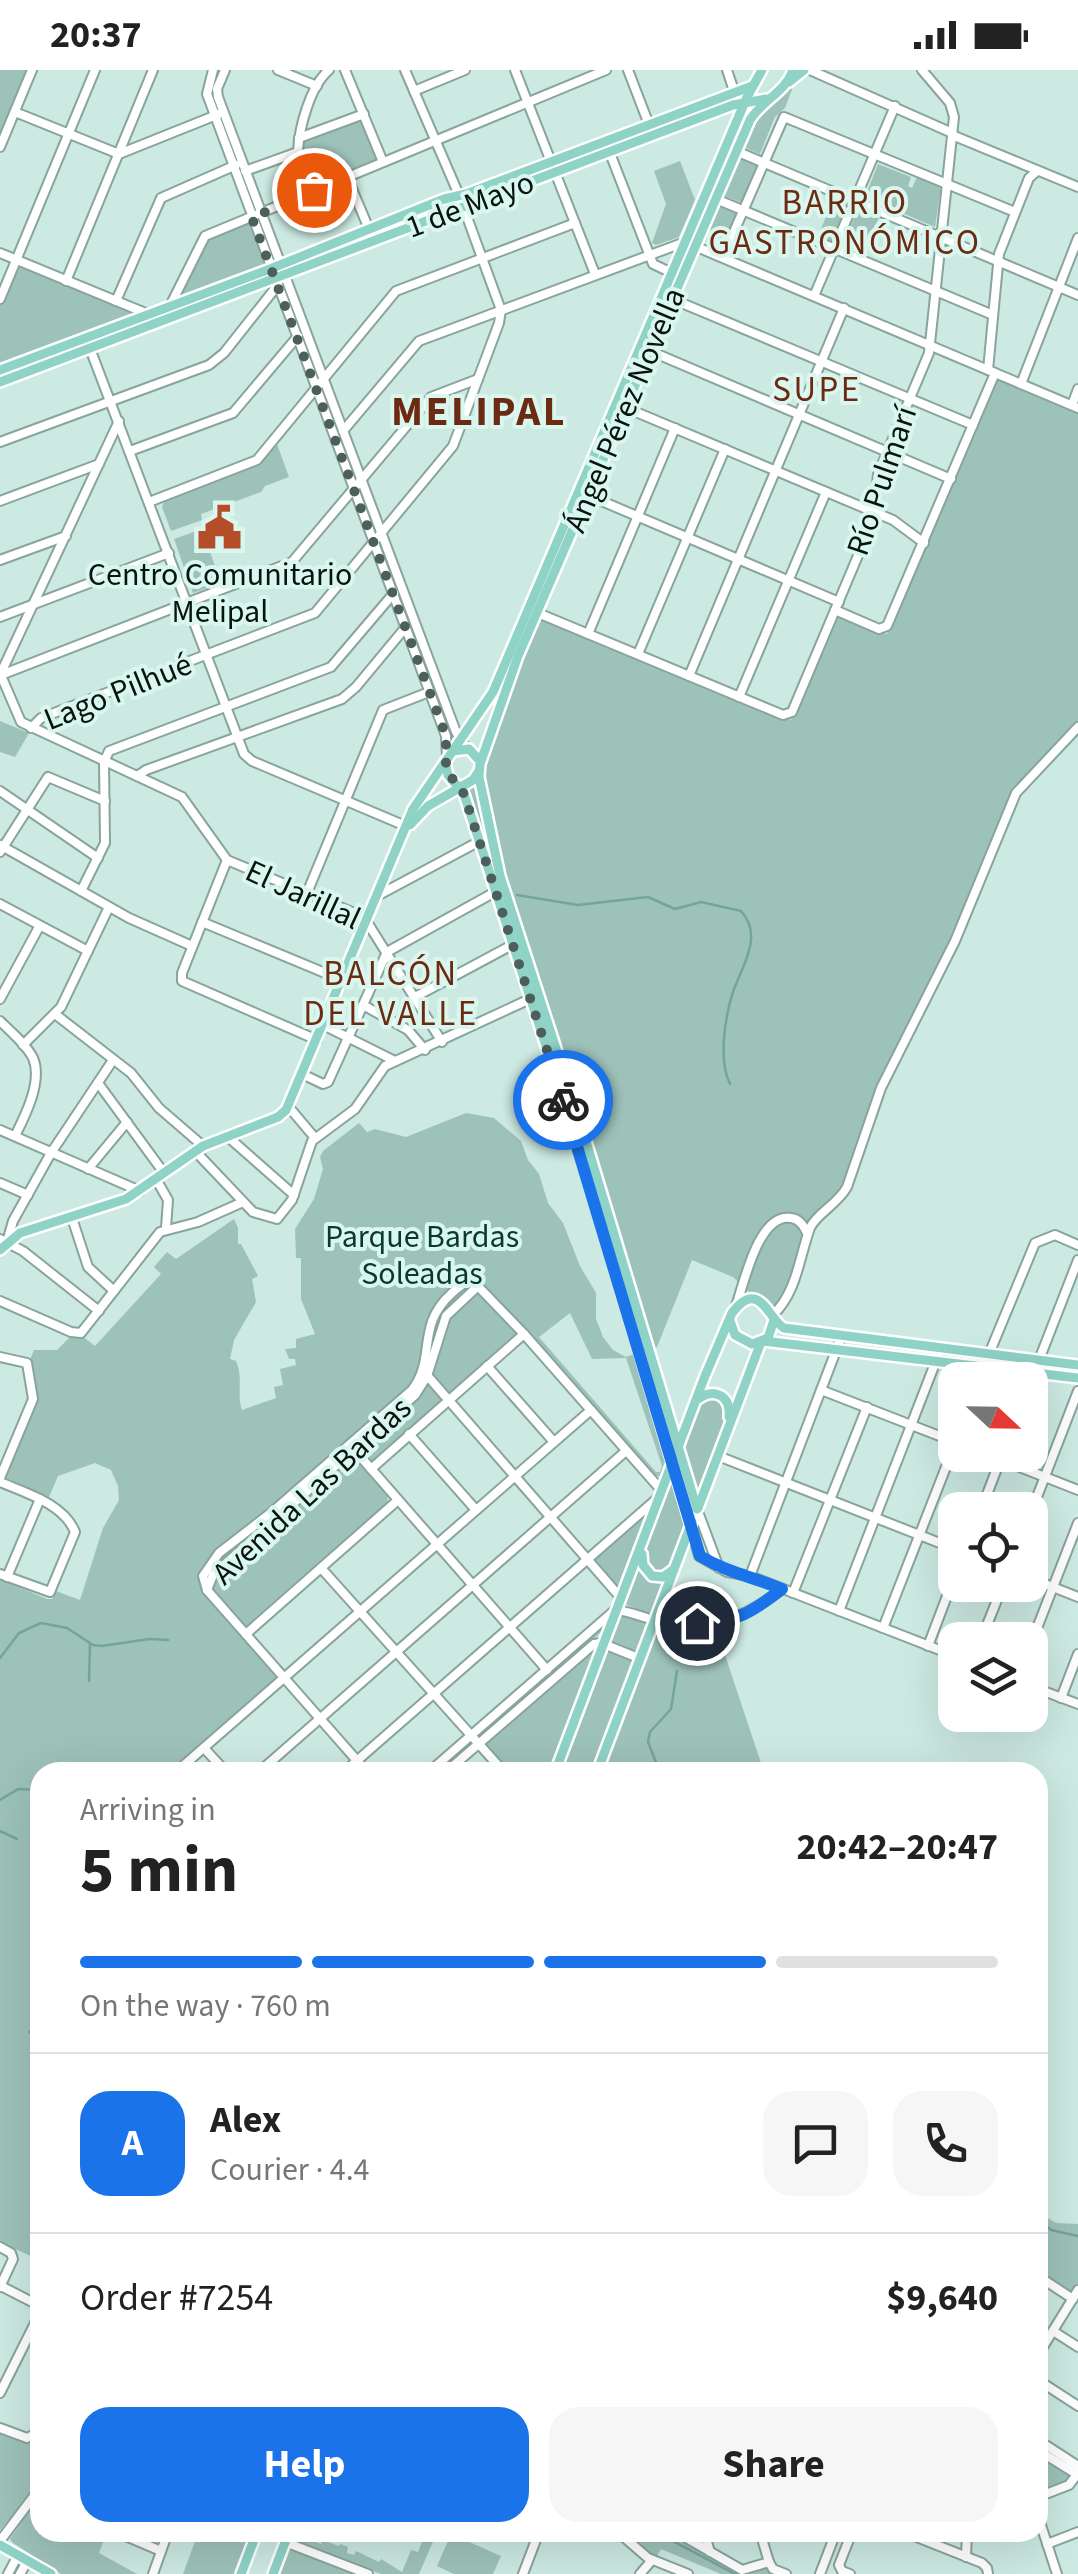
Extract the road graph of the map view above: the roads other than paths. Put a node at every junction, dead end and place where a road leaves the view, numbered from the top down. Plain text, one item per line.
1 (32, 70) edge
2 (95, 70) edge
3 (154, 70) edge
4 (213, 70) edge
5 (224, 70) edge
6 (278, 70) edge
7 (329, 70) edge
8 (345, 70) edge
9 (405, 70) edge
10 (465, 70) edge
11 (515, 70) edge
12 (606, 70) edge
13 (628, 70) edge
14 (727, 70) edge
15 (762, 70) edge
16 (792, 70) edge
17 (807, 70) edge
18 (922, 70) edge
19 (754, 84) junction
20 (786, 84) junction
21 (317, 86) junction
22 (414, 91) junction
23 (736, 93) junction
24 (772, 96) junction
25 (528, 102) junction
26 (745, 103) junction
27 (895, 106) junction
28 (15, 112) junction
29 (219, 114) junction
30 (364, 114) junction
31 (651, 130) junction
32 (68, 134) junction
33 (951, 134) junction
34 (299, 138) junction
35 (436, 140) junction
36 (608, 146) junction
37 (0, 147) edge
38 (736, 151) junction
39 (298, 152) junction
40 (119, 154) junction
41 (875, 154) junction
42 (383, 162) junction
43 (763, 162) junction
44 (554, 166) junction
45 (240, 167) junction
46 (1036, 172) junction
47 (347, 177) junction
48 (948, 184) junction
49 (1078, 186) edge
50 (314, 190) junction
51 (459, 195) junction
52 (716, 198) junction
53 (854, 201) junction
54 (464, 207) junction
55 (743, 210) junction
56 (261, 212) junction
57 (1015, 212) junction
58 (252, 218) junction
59 (576, 223) junction
60 (369, 229) junction
61 (942, 238) junction
62 (1078, 238) edge
63 (690, 244) junction
64 (834, 248) junction
65 (0, 253) edge
66 (649, 254) junction
67 (723, 257) junction
68 (483, 258) junction
69 (16, 260) junction
70 (998, 262) junction
71 (672, 273) junction
72 (595, 274) junction
73 (277, 275) junction
74 (66, 280) junction
75 (1059, 287) junction
76 (936, 291) junction
77 (814, 296) junction
78 (1078, 296) edge
79 (0, 299) edge
80 (672, 300) junction
81 (116, 301) junction
82 (170, 306) junction
83 (844, 308) junction
84 (501, 310) junction
85 (148, 314) junction
86 (993, 314) junction
87 (306, 331) junction
88 (296, 338) junction
89 (89, 343) junction
90 (930, 345) junction
91 (650, 351) junction
92 (822, 362) junction
93 (0, 370) edge
94 (992, 371) junction
95 (324, 379) junction
96 (478, 379) junction
97 (0, 382) edge
98 (1021, 384) junction
99 (316, 389) junction
100 (1078, 389) edge
101 (910, 399) junction
102 (112, 401) junction
103 (621, 406) junction
104 (1076, 406) edge
105 (799, 414) junction
106 (119, 421) junction
107 (973, 425) junction
108 (675, 428) junction
109 (343, 432) junction
110 (0, 442) edge
111 (724, 449) junction
112 (130, 451) junction
113 (888, 452) junction
114 (100, 464) junction
115 (775, 471) junction
116 (952, 478) junction
117 (362, 481) junction
118 (354, 490) junction
119 (826, 492) junction
120 (583, 493) junction
121 (0, 501) edge
122 (150, 502) junction
123 (875, 513) junction
124 (638, 516) junction
125 (381, 533) junction
126 (66, 536) junction
127 (688, 537) junction
128 (373, 543) junction
129 (924, 543) junction
130 (168, 553) junction
131 (738, 559) junction
132 (0, 560) edge
133 (788, 580) junction
134 (401, 587) junction
135 (392, 594) junction
136 (35, 604) junction
137 (187, 604) junction
138 (837, 606) junction
139 (533, 611) junction
140 (0, 617) edge
141 (405, 628) junction
142 (588, 634) junction
143 (638, 654) junction
144 (207, 656) junction
145 (0, 674) edge
146 (689, 676) junction
147 (429, 692) junction
148 (739, 697) junction
149 (226, 707) junction
150 (1078, 727) edge
151 (31, 728) junction
152 (238, 737) junction
153 (463, 744) junction
154 (447, 757) junction
155 (104, 762) junction
156 (480, 767) junction
157 (137, 776) junction
158 (461, 783) junction
159 (0, 790) edge
160 (345, 800) junction
161 (105, 801) junction
162 (26, 809) junction
163 (408, 826) junction
164 (478, 842) junction
165 (1, 848) edge
166 (98, 858) junction
167 (227, 860) junction
168 (81, 891) junction
169 (495, 892) junction
170 (307, 893) junction
171 (377, 896) junction
172 (0, 904) edge
173 (109, 907) junction
174 (368, 920) junction
175 (202, 922) junction
176 (39, 927) junction
177 (192, 946) junction
178 (512, 946) junction
179 (88, 951) junction
180 (388, 952) junction
181 (342, 980) junction
182 (0, 998) edge
183 (414, 998) junction
184 (530, 999) junction
185 (364, 1005) junction
186 (55, 1014) junction
187 (0, 1021) edge
188 (323, 1026) junction
189 (348, 1038) junction
190 (317, 1040) junction
191 (442, 1042) junction
192 (24, 1045) junction
193 (425, 1050) junction
194 (113, 1060) junction
195 (395, 1061) junction
196 (302, 1074) junction
197 (98, 1082) junction
198 (288, 1106) junction
199 (127, 1122) junction
200 (0, 1130) edge
201 (14, 1136) junction
202 (227, 1136) junction
203 (315, 1138) junction
204 (199, 1148) junction
205 (52, 1152) junction
206 (88, 1169) junction
207 (160, 1176) junction
208 (0, 1183) edge
209 (140, 1191) junction
210 (28, 1195) junction
211 (294, 1195) junction
212 (243, 1202) junction
213 (72, 1218) junction
214 (166, 1228) junction
215 (809, 1238) junction
216 (2, 1244) edge
217 (1078, 1244) edge
218 (1078, 1260) edge
219 (478, 1286) junction
220 (114, 1291) junction
221 (0, 1301) edge
222 (99, 1311) junction
223 (734, 1311) junction
224 (773, 1317) junction
225 (524, 1334) junction
226 (842, 1335) junction
227 (762, 1342) junction
228 (940, 1348) junction
229 (837, 1349) junction
230 (989, 1354) junction
231 (0, 1358) edge
232 (936, 1360) junction
233 (1039, 1360) junction
234 (952, 1362) edge
235 (1078, 1365) edge
236 (487, 1366) junction
237 (424, 1373) junction
238 (1048, 1374) edge
239 (1078, 1378) edge
240 (821, 1390) junction
241 (1078, 1392) edge
242 (448, 1400) junction
243 (695, 1402) junction
244 (867, 1408) junction
245 (591, 1410) junction
246 (686, 1424) junction
247 (911, 1424) junction
248 (671, 1427) junction
249 (410, 1434) junction
250 (938, 1436) edge
251 (724, 1439) junction
252 (554, 1442) junction
253 (352, 1447) junction
254 (677, 1449) junction
255 (626, 1451) junction
256 (718, 1456) junction
257 (672, 1463) junction
258 (370, 1468) junction
259 (944, 1472) edge
260 (1034, 1472) edge
261 (515, 1476) junction
262 (1045, 1477) junction
263 (0, 1480) edge
264 (786, 1482) junction
265 (1078, 1490) edge
266 (1039, 1492) edge
267 (661, 1493) junction
268 (40, 1499) junction
269 (398, 1500) junction
270 (830, 1500) junction
271 (697, 1509) junction
272 (476, 1510) junction
273 (550, 1517) junction
274 (875, 1518) junction
275 (1078, 1523) edge
276 (691, 1526) junction
277 (646, 1532) junction
278 (920, 1535) junction
279 (938, 1542) edge
280 (437, 1544) junction
281 (587, 1559) junction
282 (676, 1565) junction
283 (321, 1568) junction
284 (718, 1568) junction
285 (4, 1576) edge
286 (750, 1576) junction
287 (473, 1585) junction
288 (1048, 1585) edge
289 (1053, 1587) junction
290 (782, 1589) junction
291 (794, 1593) junction
292 (1078, 1597) edge
293 (622, 1598) junction
294 (945, 1602) edge
295 (618, 1610) junction
296 (839, 1611) junction
297 (360, 1612) junction
298 (655, 1620) junction
299 (1039, 1622) edge
300 (510, 1627) junction
301 (884, 1628) junction
302 (246, 1634) junction
303 (604, 1645) junction
304 (928, 1646) junction
305 (938, 1650) edge
306 (396, 1653) junction
307 (1078, 1654) edge
308 (641, 1659) junction
309 (546, 1670) junction
310 (284, 1678) junction
311 (1048, 1693) edge
312 (433, 1695) junction
313 (1061, 1698) junction
314 (1078, 1704) edge
315 (320, 1719) junction
316 (470, 1737) junction
317 (477, 1745) junction
318 (204, 1748) junction
319 (357, 1761) joint
320 (188, 1762) edge
321 (217, 1762) edge
322 (271, 1762) edge
323 (441, 1762) edge
324 (457, 1762) edge
325 (494, 1762) edge
326 (559, 1762) edge
327 (601, 1762) edge
328 (0, 2247) edge
329 (1048, 2281) edge
330 (0, 2287) edge
331 (1076, 2294) edge
332 (30, 2301) edge
333 (1052, 2331) junction
334 (30, 2338) edge
335 (1048, 2338) edge
336 (1078, 2347) edge
337 (0, 2368) edge
338 (10, 2373) junction
339 (1048, 2386) edge
340 (0, 2394) edge
341 (1078, 2406) edge
342 (0, 2428) edge
343 (30, 2436) edge
344 (1048, 2446) edge
345 (1048, 2456) edge
346 (1078, 2466) edge
347 (1078, 2474) edge
348 (1048, 2493) edge
349 (30, 2502) edge
350 (1078, 2532) edge
351 (140, 2542) edge
352 (164, 2542) edge
353 (254, 2542) edge
354 (285, 2542) edge
355 (298, 2542) edge
356 (535, 2542) edge
357 (630, 2542) edge
358 (693, 2542) edge
359 (707, 2542) edge
360 (763, 2542) edge
361 (832, 2542) edge
362 (849, 2542) edge
363 (929, 2542) edge
364 (967, 2542) edge
365 (0, 2543) edge
366 (1047, 2544) joint
367 (161, 2551) junction
368 (710, 2552) junction
369 (966, 2557) junction
370 (23, 2558) junction
371 (652, 2560) junction
372 (769, 2562) junction
373 (5, 2571) edge
374 (987, 2571) edge
375 (524, 2572) edge
376 (20, 2574) edge
377 (51, 2574) edge
378 (153, 2574) edge
379 (241, 2574) edge
380 (273, 2574) edge
381 (368, 2574) edge
382 (537, 2574) edge
383 (640, 2574) edge
384 (688, 2574) edge
385 (786, 2574) edge
386 (820, 2574) edge
387 (850, 2574) edge
388 (1057, 2574) edge

1 - 28 street
2 - 32 street
3 - 40 street
4 - 29 street
5 - 29 street
6 - 21 street
7 - 21 street
8 - 30 street
9 - 22 street
10 - 22 street
11 - 25 street
12 - 25 street
13 - 31 street
14 - 23 street
15 - 19 main road, Ángel Pérez Novella
16 - 20 main road, Ángel Pérez Novella
17 - 20 main road
17 - 27 street
18 - 33 street, Río Pulmarí
19 - 23 main road, 1 de Mayo
19 - 26 main road, Ángel Pérez Novella
20 - 24 main road, Ángel Pérez Novella
21 - 34 street
22 - 35 street
23 - 26 street
23 - 31 main road, 1 de Mayo
24 - 26 main road, 1 de Mayo
24 - 38 main road, Ángel Pérez Novella
25 - 35 street
25 - 44 street
26 - 31 main road, 1 de Mayo
26 - 63 main road, Ángel Pérez Novella
27 - 33 street
27 - 41 street
28 - 32 street
28 - 37 street
29 - 40 street
29 - 45 street
30 - 34 street
30 - 42 street
31 - 36 main road, 1 de Mayo
32 - 40 street
32 - 69 street
33 - 46 street
33 - 48 street, Río Pulmarí
34 - 39 street
35 - 42 street
35 - 51 street
36 - 44 main road, 1 de Mayo
36 - 66 street
38 - 43 street
38 - 52 main road, Ángel Pérez Novella
39 - 45 street
39 - 50 street
40 - 74 street
41 - 43 street
41 - 48 street
41 - 53 street
42 - 47 street
43 - 53 street
43 - 55 street
44 - 51 main road, 1 de Mayo
44 - 54 main road, 1 de Mayo
44 - 59 street
45 - 56 street
45 - 58 street
45 - 81 street
46 - 49 street
46 - 57 street
47 - 50 street
47 - 60 street
48 - 57 street
48 - 61 street, Río Pulmarí
50 - 56 street
51 - 54 street
51 - 60 main road, 1 de Mayo
52 - 55 street
52 - 63 main road, Ángel Pérez Novella
53 - 61 street
53 - 64 street
54 - 68 street
54 - 73 main road, 1 de Mayo
55 - 64 street
55 - 67 street
56 - 58 street
56 - 73 street
57 - 70 street
58 - 73 street
58 - 82 street
59 - 68 street
59 - 72 street
60 - 73 main road, 1 de Mayo
61 - 70 street
61 - 76 street, Río Pulmarí
62 - 75 street
63 - 66 street
63 - 67 street
63 - 71 main road, Ángel Pérez Novella
63 - 80 main road, Ángel Pérez Novella
64 - 76 street
64 - 77 street
65 - 69 street
66 - 71 street
66 - 72 street
67 - 77 street
68 - 84 street
68 - 95 street
69 - 74 street
69 - 79 street
70 - 75 street
70 - 86 street
71 - 103 main road, Ángel Pérez Novella
72 - 84 street
73 - 82 main road, 1 de Mayo
73 - 87 street
73 - 88 street
73 - 89 main road, 1 de Mayo
73 - 102 street
74 - 81 street
75 - 78 street
75 - 98 street
76 - 86 street
76 - 90 street, Río Pulmarí
77 - 83 street
80 - 91 main road, Ángel Pérez Novella
80 - 92 street
81 - 85 street
82 - 85 main road, 1 de Mayo
83 - 90 street
83 - 92 street
84 - 96 street, Lago Pilhué
84 - 109 street
85 - 89 main road, 1 de Mayo
86 - 94 street
87 - 88 street
87 - 95 street
88 - 99 street
88 - 112 street
89 - 93 main road, 1 de Mayo
89 - 97 main road, 1 de Mayo
89 - 102 street
90 - 94 street
90 - 101 street, Río Pulmarí
91 - 103 main road, Ángel Pérez Novella
91 - 105 street
92 - 101 street
92 - 105 street
94 - 98 street
94 - 107 street
95 - 99 street
95 - 109 street
96 - 117 street
96 - 125 street, Lago Pilhué
98 - 104 street
99 - 118 street
99 - 122 street
100 - 104 street
101 - 107 street
101 - 113 street, Río Pulmarí
102 - 106 street
102 - 110 street
103 - 108 street
103 - 120 main road, Ángel Pérez Novella
105 - 113 street
105 - 115 street
106 - 112 street
106 - 114 street
107 - 116 street
108 - 111 street
108 - 124 street
109 - 117 street
111 - 115 street
111 - 127 street
112 - 122 street
113 - 116 street
113 - 123 street, Río Pulmarí
114 - 121 street
114 - 126 street
115 - 119 street
115 - 131 street
116 - 129 street
117 - 118 street
117 - 125 street
118 - 128 street
118 - 137 street
119 - 123 street
119 - 133 street
120 - 124 street
120 - 139 main road, Ángel Pérez Novella
122 - 130 street
123 - 129 street
123 - 138 street, Río Pulmarí
124 - 127 street
124 - 142 street
125 - 128 street, Lago Pilhué
125 - 134 street
126 - 132 street
126 - 136 street
127 - 131 street
127 - 143 street
128 - 135 street
128 - 144 street, Lago Pilhué
129 - 138 street
130 - 136 street
130 - 137 street
131 - 133 street
131 - 146 street
133 - 138 street
133 - 148 street
134 - 135 street
134 - 153 street
135 - 141 street
135 - 149 street
136 - 140 street
136 - 145 street
137 - 144 street
137 - 145 street
138 - 148 street, Río Pulmarí
139 - 142 street
139 - 153 main road, Ángel Pérez Novella
139 - 156 main road, Ángel Pérez Novella
141 - 147 street
141 - 152 street
142 - 143 street
143 - 146 street
144 - 149 street
144 - 151 street, Lago Pilhué
145 - 151 street
146 - 148 street
147 - 154 street
147 - 160 street
149 - 152 street
149 - 155 street
150 - 215 street
151 - 155 street, El Jarillal
152 - 157 street
152 - 160 street
153 - 154 main road, Ángel Pérez Novella
153 - 156 main road
154 - 158 main road
154 - 163 main road, Ángel Pérez Novella
155 - 157 street, El Jarillal
155 - 161 street
156 - 158 main road, Ángel Pérez Novella
156 - 248 main road
157 - 167 street, El Jarillal
158 - 163 main road, Ángel Pérez Novella
158 - 164 main road
159 - 162 street
160 - 163 street
160 - 170 street
161 - 162 street
161 - 166 street
162 - 165 street
162 - 166 street
163 - 171 main road, Ángel Pérez Novella
164 - 169 main road
164 - 171 street
165 - 168 street
166 - 168 street
167 - 170 street, El Jarillal
167 - 175 street
168 - 173 street
169 - 178 main road
169 - 180 street
170 - 174 street, El Jarillal
171 - 174 main road, Ángel Pérez Novella
172 - 176 street
173 - 177 street
173 - 179 street
174 - 180 street, El Jarillal
174 - 181 main road, Ángel Pérez Novella
175 - 177 street
175 - 181 street
176 - 179 street
176 - 182 street
177 - 190 street
178 - 183 street
178 - 184 main road
179 - 186 street
180 - 183 street, El Jarillal
180 - 185 street
181 - 188 main road, Ángel Pérez Novella
183 - 191 street, El Jarillal
184 - 191 street
184 - 257 main road
185 - 189 street
185 - 193 street
186 - 192 street
186 - 194 street
187 - 192 street
188 - 189 street
188 - 190 main road, Ángel Pérez Novella
189 - 195 street
189 - 196 street
190 - 196 main road, Ángel Pérez Novella
191 - 193 street
192 - 201 street
193 - 195 street
194 - 197 street
194 - 204 street
195 - 203 street
196 - 198 main road, Ángel Pérez Novella
197 - 199 street
197 - 205 street
198 - 202 main road
198 - 203 street
199 - 206 street
199 - 207 street
200 - 201 street
201 - 205 street
202 - 204 main road
202 - 211 street
203 - 211 street
204 - 207 main road
204 - 212 street
205 - 206 street
205 - 210 street
206 - 209 street
207 - 209 main road
207 - 214 street
208 - 210 street
209 - 213 main road
210 - 216 street
211 - 212 street
212 - 214 street
213 - 216 main road
213 - 220 street
214 - 220 street
215 - 223 street
215 - 224 street
216 - 222 street
217 - 230 street
218 - 233 street
219 - 225 street
219 - 237 street, Avenida Las Bardas
219 - 237 street, Avenida Las Bardas
220 - 222 street
221 - 222 street
223 - 224 main road
223 - 227 main road
223 - 243 main road
224 - 226 main road
224 - 227 main road
225 - 236 street
225 - 245 street
226 - 228 main road
226 - 229 street
227 - 229 main road
227 - 251 main road
228 - 230 main road
228 - 232 street
229 - 232 main road
229 - 240 street
230 - 233 main road
231 - 263 street
232 - 234 main road
232 - 247 street
233 - 235 main road
236 - 242 street
236 - 252 street
237 - 242 street
237 - 253 street, Avenida Las Bardas
238 - 239 main road
240 - 244 street
240 - 264 street
241 - 262 street
242 - 249 street
242 - 261 street
243 - 246 main road
243 - 251 main road
244 - 247 street
244 - 270 street
245 - 252 street
245 - 255 street
246 - 248 main road
246 - 254 main road
247 - 250 street
247 - 274 street
248 - 254 main road
249 - 258 street
249 - 272 street
251 - 256 main road
252 - 261 street
253 - 258 street
253 - 302 street, Avenida Las Bardas
254 - 257 main road
254 - 271 main road
255 - 267 street
255 - 273 street
256 - 264 street
256 - 271 main road
257 - 267 main road
257 - 276 main road
258 - 269 street
259 - 278 street
260 - 262 street
261 - 272 street
261 - 273 street
262 - 265 street
262 - 266 street
263 - 268 street
264 - 270 street
264 - 286 street
267 - 277 main road
267 - 281 street
268 - 285 street
268 - 285 street
269 - 280 street
269 - 283 street
270 - 274 street
270 - 291 street
271 - 276 main road
271 - 284 street
272 - 280 street
273 - 281 street
273 - 287 street
274 - 278 street
274 - 296 street
275 - 289 street
276 - 282 main road
276 - 284 street
277 - 282 main road
277 - 293 main road
278 - 279 street
278 - 301 street
280 - 287 street
280 - 297 street
281 - 293 street
281 - 300 street
282 - 298 main road
283 - 297 street
283 - 302 street
284 - 286 street
286 - 290 street
287 - 300 street
287 - 306 street
288 - 289 street
289 - 292 street
289 - 299 street
290 - 291 street
290 - 298 street
291 - 296 street
293 - 295 main road
294 - 304 street
295 - 298 street
295 - 303 main road
295 - 309 street
296 - 301 street
297 - 306 street
297 - 310 street
298 - 308 main road
300 - 309 street
300 - 312 street
301 - 304 street
302 - 310 street
303 - 308 street
303 - 317 street
303 - 326 main road
304 - 305 street
306 - 312 street
306 - 315 street
307 - 313 street
308 - 327 main road
309 - 316 street
310 - 315 street
310 - 318 street
311 - 313 street
312 - 316 street
312 - 319 street
313 - 314 street
315 - 319 street
315 - 322 street
316 - 317 street
316 - 323 street
317 - 324 street
317 - 325 street
318 - 320 street
318 - 321 street
328 - 330 street
329 - 331 street
330 - 332 street
331 - 333 street
333 - 335 street
333 - 336 street
334 - 338 street
337 - 338 street
338 - 340 street
339 - 341 street
342 - 343 street
344 - 346 street
345 - 347 street
347 - 348 street
349 - 365 street
350 - 366 street
351 - 367 street
352 - 367 street
353 - 379 main road
354 - 380 main road
355 - 381 street
356 - 375 street
357 - 371 street
358 - 368 street
359 - 368 street
360 - 372 street
361 - 386 street
362 - 387 street
363 - 369 street
364 - 369 street
365 - 370 main road
366 - 388 street
367 - 378 street
368 - 372 street
369 - 374 street
370 - 373 street
370 - 376 street
370 - 377 main road
371 - 383 street
371 - 384 street
372 - 385 street
375 - 382 street

